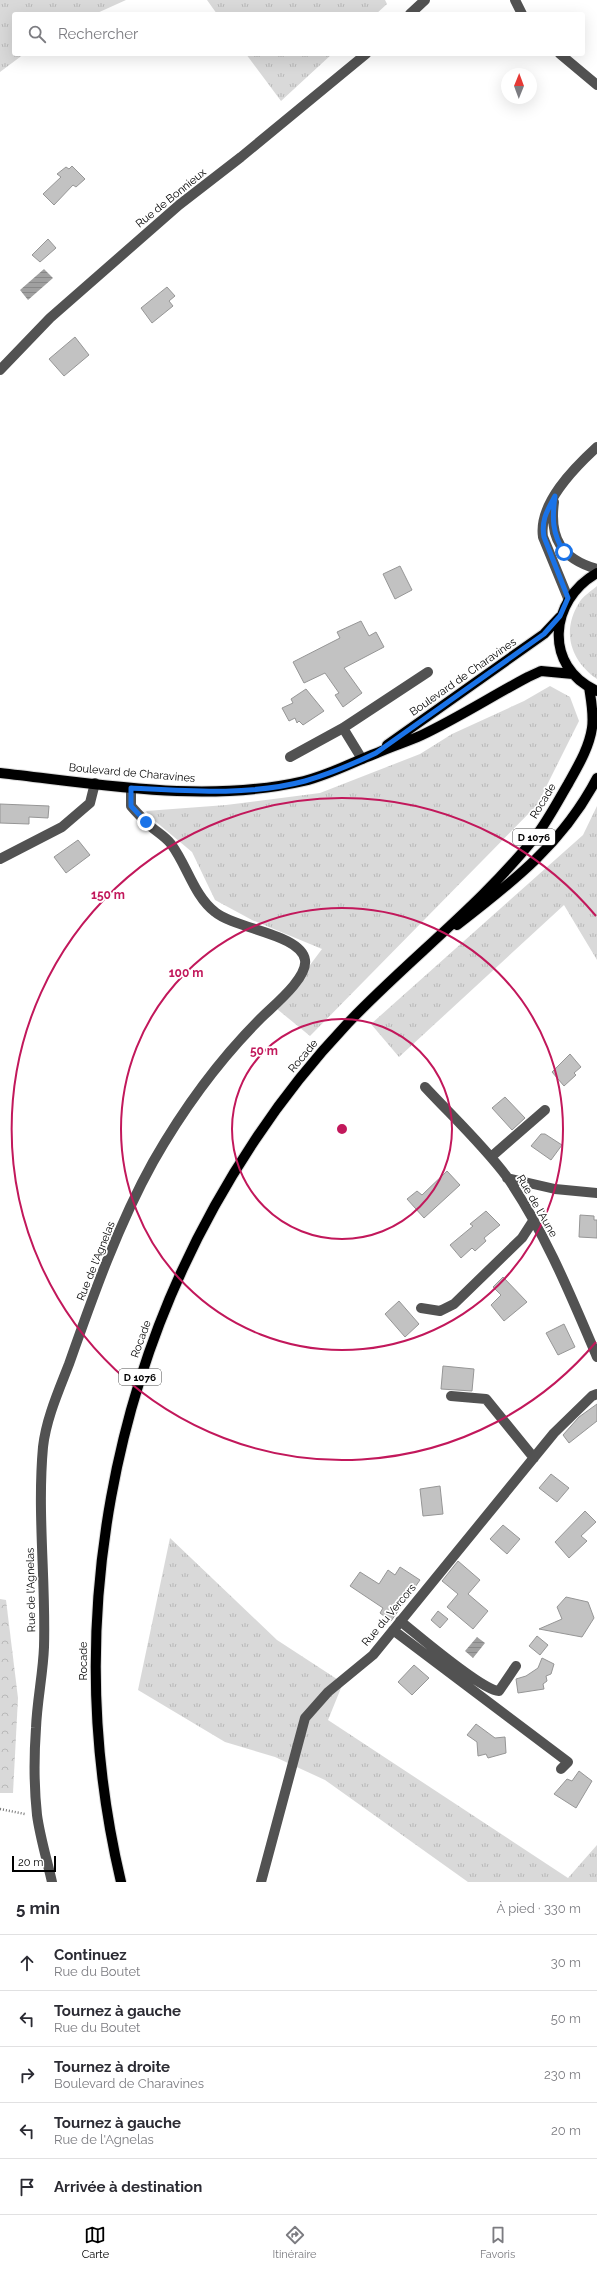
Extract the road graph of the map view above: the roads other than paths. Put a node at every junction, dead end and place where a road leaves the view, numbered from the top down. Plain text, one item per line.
1 (425, 0) edge
2 (514, 0) edge
3 (412, 12) edge
4 (521, 12) edge
5 (364, 56) edge
6 (562, 56) edge
7 (597, 85) edge
8 (0, 370) edge
9 (597, 447) edge
10 (555, 496) junction
11 (597, 569) edge
12 (597, 573) edge
13 (568, 598) junction
14 (560, 616) junction
15 (428, 672) dead end
16 (573, 674) junction
17 (593, 689) edge
18 (343, 728) junction
19 (376, 753) junction
20 (290, 756) dead end
21 (362, 759) junction
22 (0, 773) edge
23 (597, 778) edge
24 (95, 783) junction
25 (131, 788) junction
26 (0, 859) edge
27 (418, 956) junction
28 (425, 1087) dead end
29 (545, 1110) dead end
30 (491, 1157) junction
31 (507, 1178) junction
32 (597, 1193) edge
33 (533, 1221) junction
34 (421, 1308) dead end
35 (597, 1357) edge
36 (597, 1394) edge
37 (451, 1396) dead end
38 (534, 1458) junction
39 (400, 1621) junction
40 (393, 1630) junction
41 (516, 1666) dead end
42 (561, 1769) dead end
43 (52, 1882) edge
44 (121, 1882) edge
45 (261, 1882) edge

1 - 3 street
2 - 4 street
5 - 8 street, Rue de Bonnieux
6 - 7 street
9 - 10 street
10 - 11 street
10 - 13 street
12 - 13 main road, Boulevard de Charavines
13 - 14 main road, Boulevard de Charavines
14 - 16 main road, Boulevard de Charavines
14 - 19 main road, Boulevard de Charavines
15 - 18 street
16 - 17 main road, Boulevard de Charavines
16 - 19 main road, Boulevard de Charavines
17 - 27 main road, Rocade / D 1076
18 - 20 street
18 - 21 street
19 - 21 main road, Boulevard de Charavines
21 - 25 main road, Boulevard de Charavines
22 - 24 main road, Boulevard de Charavines
23 - 27 main road, Rocade / D 1076
24 - 25 main road, Boulevard de Charavines
24 - 26 street
25 - 43 street, Rue de l'Agnelas
27 - 44 main road, Rocade / D 1076
28 - 30 street, Rue de l'Aune
29 - 30 street
30 - 31 street, Rue de l'Aune
31 - 32 street
31 - 33 street, Rue de l'Aune
33 - 34 street
33 - 35 street, Rue de l'Aune
36 - 38 street, Rue du Vercors
37 - 38 street
38 - 39 street, Rue du Vercors
39 - 40 street, Rue du Vercors
39 - 41 street
40 - 42 street
40 - 45 street, Rue du Vercors

